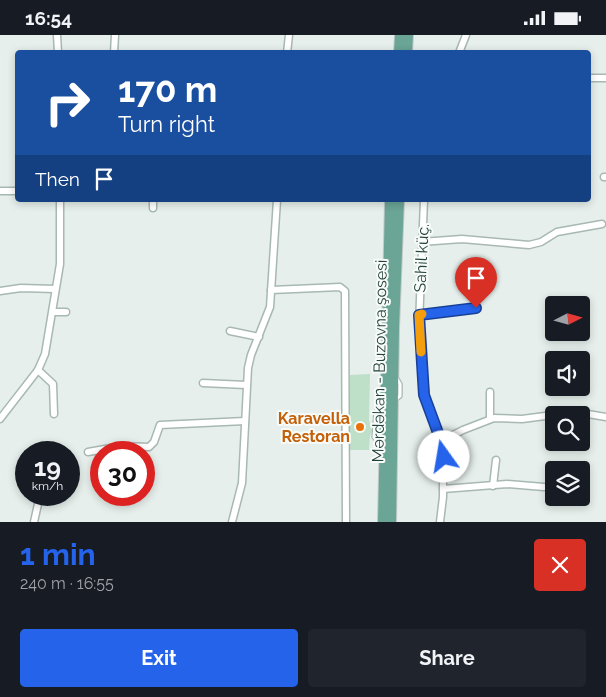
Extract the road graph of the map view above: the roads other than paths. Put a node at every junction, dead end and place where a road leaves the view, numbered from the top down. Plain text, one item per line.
1 (57, 35) edge
2 (115, 35) edge
3 (289, 35) edge
4 (400, 35) edge
5 (408, 35) edge
6 (466, 35) edge
7 (58, 50) edge
8 (114, 50) edge
9 (288, 50) edge
10 (399, 50) edge
11 (407, 50) edge
12 (460, 50) edge
13 (591, 78) edge
14 (606, 78) edge
15 (0, 191) edge
16 (15, 191) edge
17 (60, 202) edge
18 (153, 202) edge
19 (278, 202) edge
20 (390, 202) edge
21 (399, 202) edge
22 (424, 202) edge
23 (153, 208) dead end
24 (602, 225) dead end
25 (421, 242) junction
26 (55, 289) junction
27 (272, 290) junction
28 (0, 291) edge
29 (476, 308) dead end
30 (54, 312) junction
31 (66, 313) dead end
32 (419, 315) junction
33 (230, 331) dead end
34 (259, 337) junction
35 (38, 370) junction
36 (203, 383) dead end
37 (246, 385) junction
38 (490, 392) dead end
39 (389, 403) junction
40 (54, 414) dead end
41 (1, 416) edge
42 (606, 417) edge
43 (490, 419) junction
44 (245, 421) junction
45 (441, 441) junction
46 (88, 452) dead end
47 (496, 460) dead end
48 (493, 486) junction
49 (544, 487) dead end
50 (443, 489) junction
51 (38, 506) edge
52 (34, 522) edge
53 (232, 522) edge
54 (346, 522) edge
55 (383, 522) edge
56 (391, 522) edge
57 (440, 522) edge

1 - 7 street
2 - 8 street
3 - 9 street
4 - 10 main road
5 - 11 main road
6 - 12 street
13 - 14 street
15 - 16 street
17 - 26 street
18 - 23 street
19 - 27 street
20 - 39 main road, Mərdəkan - Buzovna şosesi
21 - 39 main road, Mərdəkan - Buzovna şosesi
22 - 25 street, Sahil küç.
24 - 25 street
25 - 32 street, Sahil küç.
26 - 28 street
26 - 30 street
27 - 34 street
27 - 54 street
29 - 32 street
30 - 31 street
30 - 35 street
32 - 45 street, Sahil küç.
33 - 34 street
34 - 37 street
35 - 40 street
35 - 41 street
36 - 37 street
37 - 44 street
38 - 43 street
39 - 55 main road, Mərdəkan - Buzovna şosesi
39 - 56 main road, Mərdəkan - Buzovna şosesi
42 - 43 street
43 - 45 street
44 - 46 street
44 - 53 street
45 - 50 street, Sahil küç.
47 - 48 street
48 - 49 street
48 - 50 street
50 - 57 street, Sahil küç.
51 - 52 street

